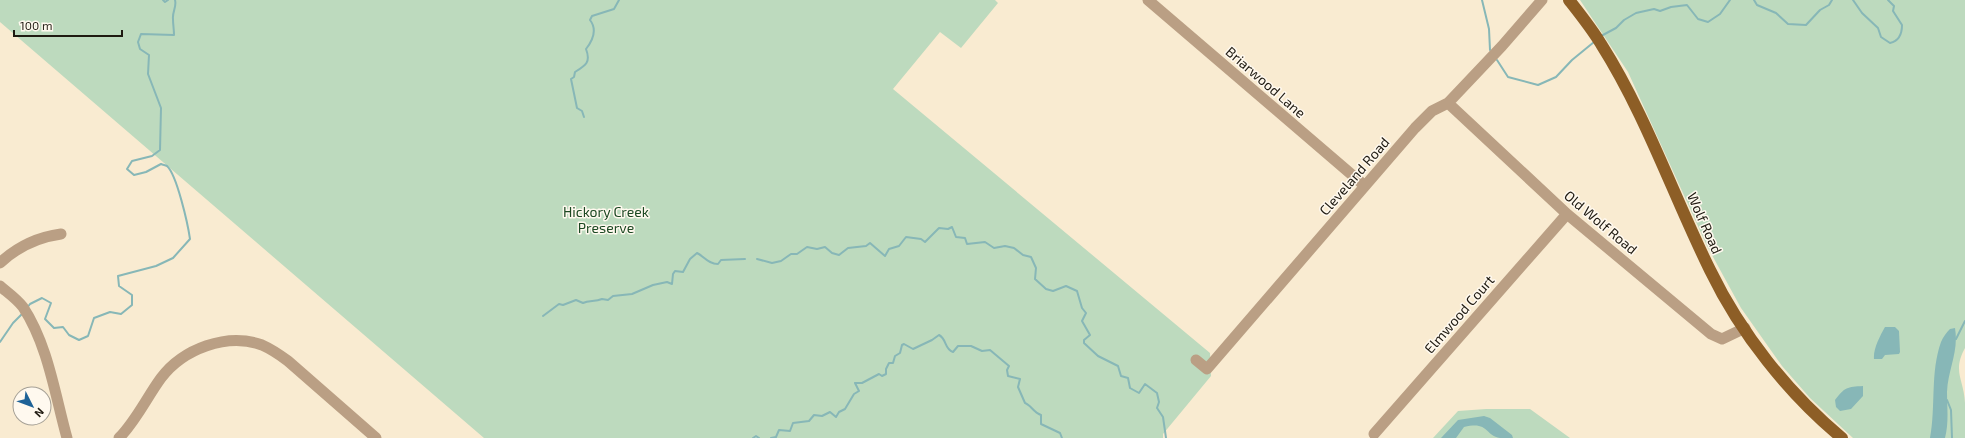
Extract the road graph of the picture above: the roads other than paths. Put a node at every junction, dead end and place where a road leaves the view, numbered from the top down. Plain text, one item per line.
1 (1148, 0) edge
2 (1542, 0) edge
3 (1569, 0) edge
4 (1448, 103) junction
5 (1365, 186) junction
6 (1567, 214) junction
7 (61, 234) dead end
8 (0, 263) edge
9 (0, 286) edge
10 (1744, 328) junction
11 (1196, 360) dead end
12 (1374, 434) dead end
13 (67, 438) edge
14 (119, 438) edge
15 (376, 438) edge
16 (1842, 438) edge

1 - 5 street, Briarwood Lane
2 - 4 street, Cleveland Road
3 - 10 main road, Wolf Road
4 - 5 street, Cleveland Road
4 - 6 street, Old Wolf Road
5 - 11 street, Cleveland Road
6 - 10 street, Old Wolf Road
6 - 12 street, Elmwood Court
7 - 8 street
9 - 13 street
10 - 16 main road, Wolf Road
14 - 15 street

